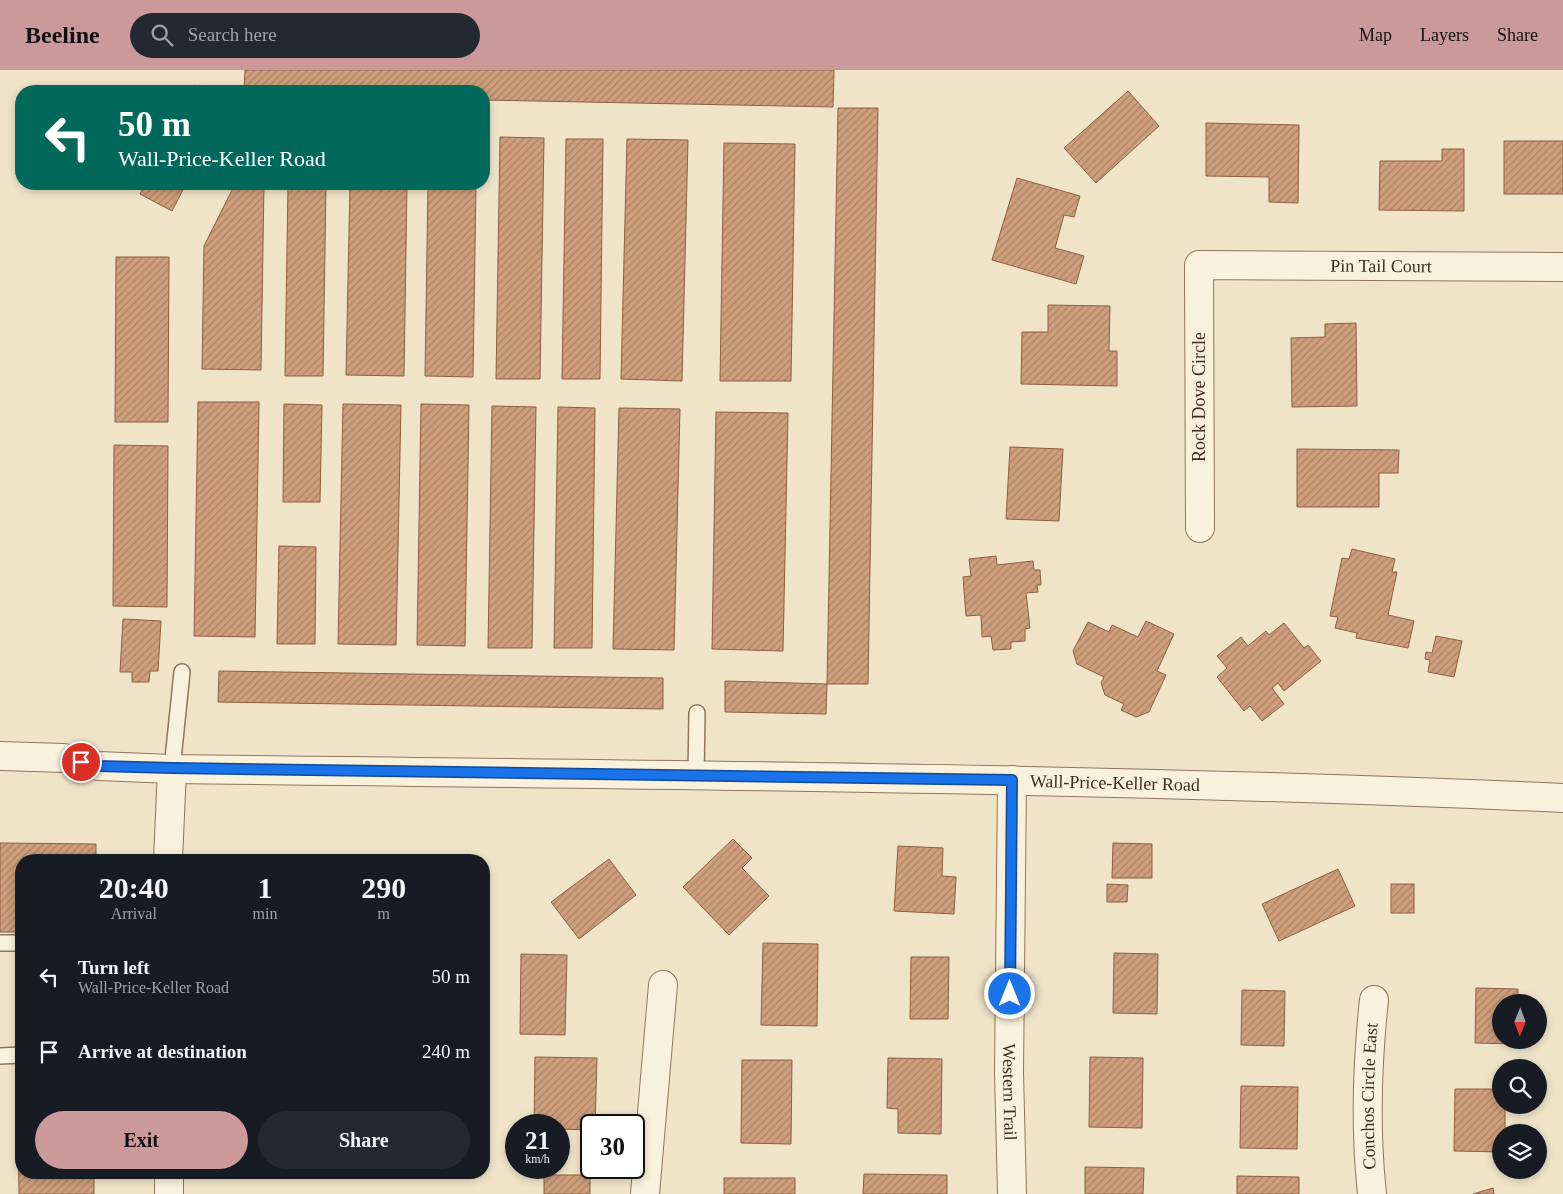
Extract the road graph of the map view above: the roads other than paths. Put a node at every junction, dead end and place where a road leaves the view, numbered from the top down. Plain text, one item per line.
1 (1199, 265) joint
2 (1563, 267) edge
3 (1200, 528) dead end
4 (182, 672) dead end
5 (697, 713) dead end
6 (0, 756) edge
7 (98, 766) junction
8 (172, 768) junction
9 (0, 772) edge
10 (696, 776) junction
11 (1012, 780) junction
12 (1563, 798) edge
13 (168, 854) edge
14 (15, 943) edge
15 (0, 944) edge
16 (663, 985) dead end
17 (1374, 1000) dead end
18 (15, 1055) edge
19 (0, 1056) edge
20 (169, 1179) edge
21 (169, 1194) edge
22 (645, 1194) edge
23 (1012, 1194) edge
24 (1372, 1194) edge

1 - 2 street, Pin Tail Court
1 - 3 street, Rock Dove Circle
4 - 8 lane
5 - 10 lane
6 - 7 street, Wall-Price-Keller Road
7 - 8 street, Wall-Price-Keller Road
7 - 9 street, Wall-Price-Keller Road
8 - 10 street, Wall-Price-Keller Road
8 - 13 street
10 - 11 street, Wall-Price-Keller Road
11 - 12 street, Wall-Price-Keller Road
11 - 23 street, Western Trail
14 - 15 lane
16 - 22 street
17 - 24 street, Conchos Circle East
18 - 19 lane
20 - 21 street

